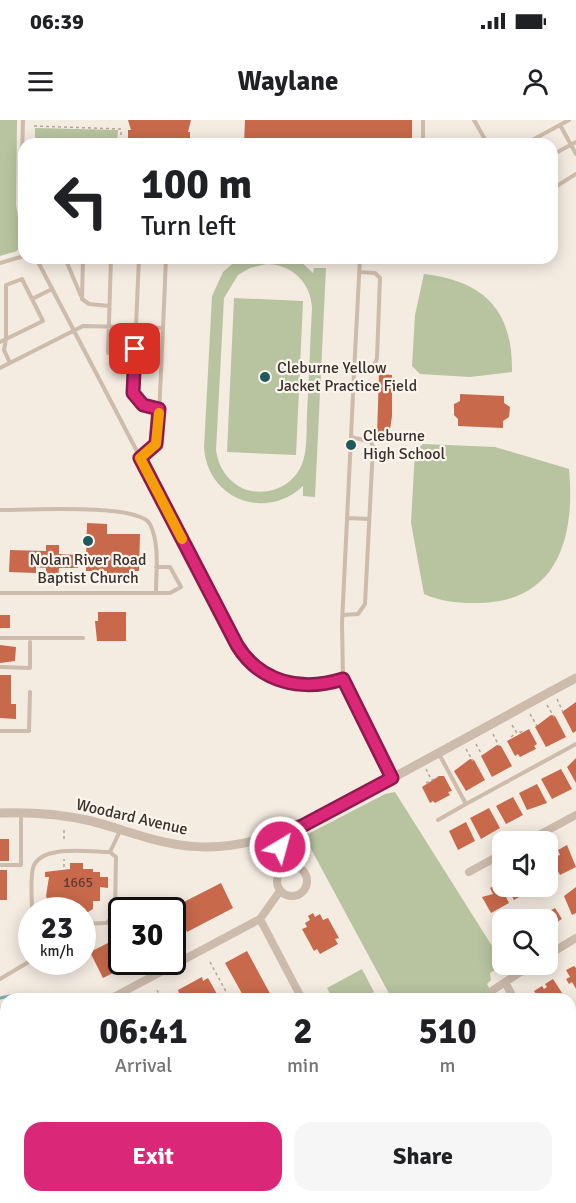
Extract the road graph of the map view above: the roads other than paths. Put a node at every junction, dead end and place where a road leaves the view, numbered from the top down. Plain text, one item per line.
1 (23, 120) edge
2 (423, 120) edge
3 (474, 120) edge
4 (569, 120) edge
5 (560, 125) junction
6 (23, 138) edge
7 (423, 138) edge
8 (484, 138) edge
9 (536, 138) edge
10 (576, 142) edge
11 (571, 144) junction
12 (558, 152) edge
13 (576, 153) edge
14 (576, 174) edge
15 (558, 185) edge
16 (18, 258) edge
17 (0, 263) edge
18 (39, 264) edge
19 (67, 264) edge
20 (84, 264) edge
21 (111, 264) edge
22 (138, 264) edge
23 (166, 264) edge
24 (360, 264) edge
25 (359, 272) junction
26 (3, 285) edge
27 (52, 289) junction
28 (32, 299) junction
29 (82, 299) junction
30 (110, 306) junction
31 (109, 326) junction
32 (135, 327) junction
33 (163, 328) junction
34 (74, 331) junction
35 (6, 339) junction
36 (0, 342) edge
37 (108, 353) dead end
38 (10, 363) junction
39 (0, 368) edge
40 (354, 373) junction
41 (159, 409) junction
42 (351, 437) junction
43 (140, 458) junction
44 (0, 510) edge
45 (347, 518) junction
46 (369, 519) junction
47 (156, 567) junction
48 (0, 593) edge
49 (156, 593) junction
50 (343, 615) junction
51 (0, 638) edge
52 (82, 638) dead end
53 (30, 642) dead end
54 (0, 667) edge
55 (576, 678) edge
56 (343, 679) junction
57 (30, 692) dead end
58 (0, 731) edge
59 (576, 744) edge
60 (438, 753) junction
61 (392, 778) junction
62 (466, 804) junction
63 (0, 813) edge
64 (21, 813) junction
65 (574, 816) edge
66 (438, 820) dead end
67 (576, 825) edge
68 (120, 831) junction
69 (546, 831) edge
70 (277, 836) junction
71 (110, 852) junction
72 (492, 859) edge
73 (0, 865) edge
74 (285, 867) junction
75 (469, 872) dead end
76 (280, 891) junction
77 (32, 897) edge
78 (260, 920) junction
79 (96, 924) edge
80 (576, 938) edge
81 (558, 949) edge
82 (18, 968) edge
83 (516, 975) edge
84 (0, 979) edge
85 (505, 982) junction
86 (493, 990) dead end
87 (121, 993) edge
88 (299, 993) edge
89 (511, 993) edge
90 (576, 1153) edge
91 (576, 1198) edge

1 - 6 lane
2 - 7 lane
3 - 8 lane
4 - 5 lane
5 - 9 lane
5 - 11 lane
10 - 11 lane
11 - 12 lane
11 - 13 lane
14 - 15 lane
16 - 17 lane
18 - 27 lane
19 - 29 lane
20 - 29 lane
21 - 30 lane
22 - 32 lane
23 - 33 lane
24 - 25 lane
25 - 40 lane
25 - 40 lane
26 - 28 lane
26 - 35 lane
27 - 28 lane
27 - 34 lane
28 - 35 lane
29 - 30 lane
30 - 31 lane
31 - 32 lane
31 - 34 lane
31 - 37 lane
32 - 33 lane
32 - 41 lane
33 - 41 lane
34 - 38 lane
34 - 43 lane
35 - 36 lane
35 - 38 lane
38 - 39 lane
40 - 42 lane
41 - 43 lane
42 - 45 lane
42 - 46 lane
43 - 56 lane
44 - 47 lane
45 - 46 lane
45 - 50 lane
46 - 50 lane
47 - 49 lane
47 - 49 lane
48 - 49 lane
50 - 56 lane
51 - 52 lane
53 - 54 lane
55 - 60 street, Woodard Avenue
56 - 61 lane
57 - 58 lane
59 - 62 lane
60 - 61 street, Woodard Avenue
60 - 62 lane
61 - 70 street, Woodard Avenue
62 - 66 lane
63 - 64 street, Woodard Avenue
64 - 68 street, Woodard Avenue
64 - 73 lane
65 - 67 street
65 - 69 street
68 - 70 street, Woodard Avenue
68 - 71 lane
70 - 74 street
71 - 77 lane
71 - 79 lane
72 - 75 street
74 - 76 street
74 - 76 street
76 - 78 street
78 - 87 street
78 - 88 street
80 - 81 street
82 - 84 lane
83 - 85 street
85 - 86 street
85 - 89 street
90 - 91 street

